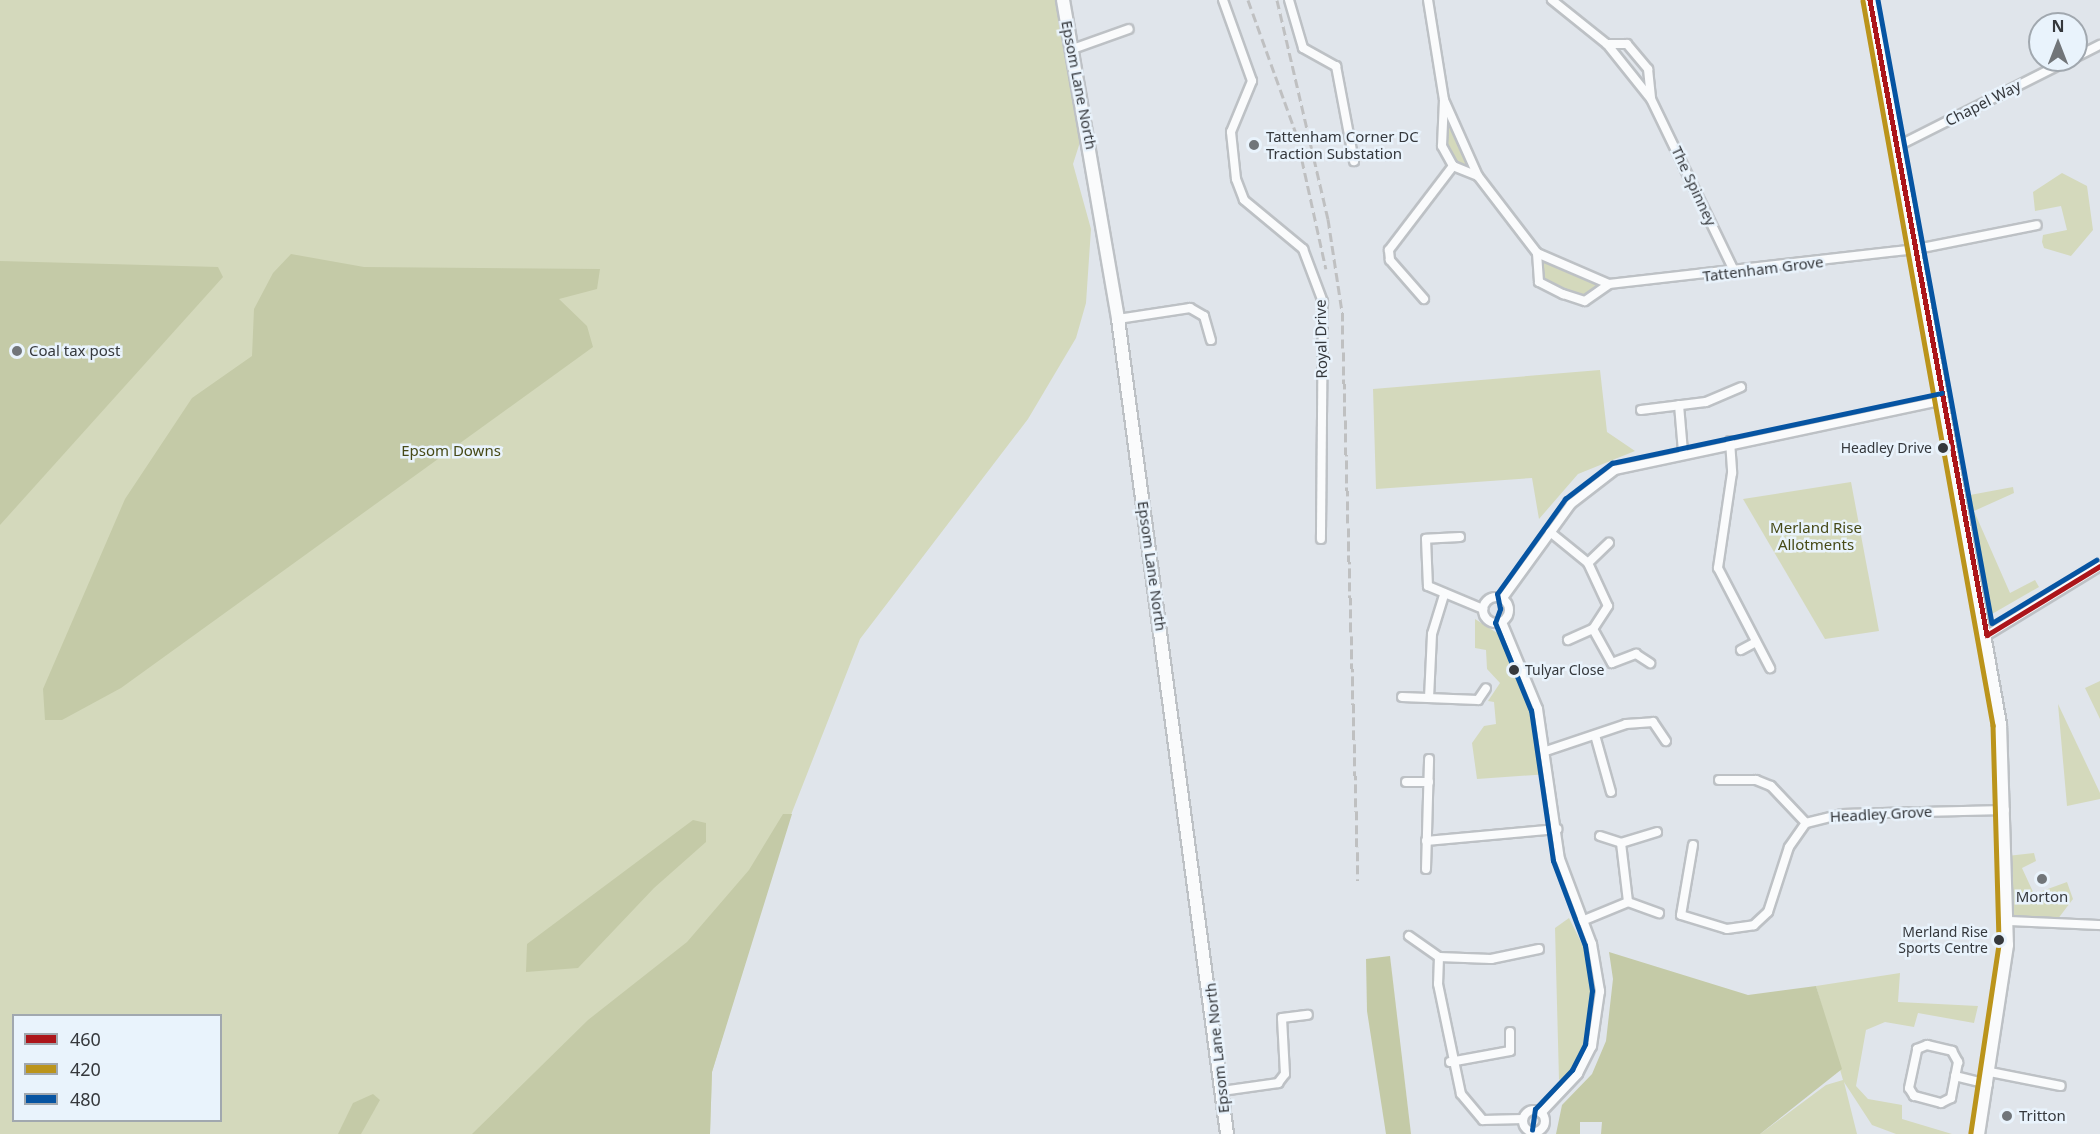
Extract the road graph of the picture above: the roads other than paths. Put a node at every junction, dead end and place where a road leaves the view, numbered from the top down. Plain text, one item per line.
1 (1063, 0) edge
2 (1223, 0) edge
3 (1289, 0) edge
4 (1428, 0) edge
5 (1552, 0) edge
6 (1869, 0) edge
7 (1129, 28) dead end
8 (1607, 44) junction
9 (1073, 48) junction
10 (2045, 72) edge
11 (1651, 99) junction
12 (1444, 100) junction
13 (1898, 146) junction
14 (1354, 161) dead end
15 (1453, 166) junction
16 (1478, 176) junction
17 (2037, 225) dead end
18 (1917, 249) junction
19 (1537, 253) junction
20 (1735, 273) junction
21 (1609, 284) junction
22 (1424, 299) dead end
23 (1118, 320) junction
24 (1211, 340) dead end
25 (1741, 387) dead end
26 (1944, 400) junction
27 (1679, 405) junction
28 (1641, 410) dead end
29 (1730, 441) junction
30 (1683, 452) junction
31 (1550, 532) junction
32 (1460, 537) dead end
33 (1321, 539) dead end
34 (1609, 543) dead end
35 (1588, 562) junction
36 (2100, 566) edge
37 (1444, 595) junction
38 (1503, 598) junction
39 (1483, 609) junction
40 (1502, 622) junction
41 (1593, 629) junction
42 (1987, 635) junction
43 (1568, 640) dead end
44 (1756, 642) junction
45 (1741, 650) dead end
46 (1650, 663) dead end
47 (1770, 668) dead end
48 (1486, 688) dead end
49 (1402, 697) dead end
50 (1429, 698) junction
51 (1595, 735) junction
52 (1666, 741) dead end
53 (1546, 751) junction
54 (1430, 759) dead end
55 (1719, 780) dead end
56 (1406, 783) dead end
57 (1429, 783) junction
58 (1611, 792) dead end
59 (2005, 810) junction
60 (1806, 823) junction
61 (1557, 830) junction
62 (1657, 832) dead end
63 (1600, 836) dead end
64 (1426, 842) junction
65 (1621, 843) junction
66 (1693, 845) dead end
67 (1426, 869) dead end
68 (1628, 902) junction
69 (1659, 913) dead end
70 (1582, 921) junction
71 (2008, 921) junction
72 (2100, 926) edge
73 (1409, 936) dead end
74 (1539, 949) dead end
75 (1439, 957) junction
76 (1308, 1015) dead end
77 (1510, 1032) dead end
78 (1450, 1062) junction
79 (1955, 1076) junction
80 (1989, 1078) junction
81 (2061, 1086) dead end
82 (1222, 1091) junction
83 (1541, 1113) junction
84 (1523, 1119) junction
85 (1538, 1133) edge
86 (1227, 1134) edge
87 (1978, 1134) edge

1 - 9 main road, Epsom Lane North
2 - 33 street, Royal Drive
3 - 14 street
4 - 12 street, Tattenham Grove
5 - 8 street, The Spinney
6 - 13 main road
7 - 9 street
8 - 11 street, The Spinney
8 - 11 street, The Spinney
9 - 23 main road, Epsom Lane North
10 - 13 street, Chapel Way
11 - 20 street, The Spinney
12 - 15 street, Tattenham Grove
12 - 16 street, Tattenham Grove
13 - 18 main road
15 - 16 street
15 - 22 street
16 - 19 street, Tattenham Grove
17 - 18 street, Tattenham Grove
18 - 20 street, Tattenham Grove
18 - 26 main road
19 - 21 street, Tattenham Grove
19 - 21 street, Tattenham Grove
20 - 21 street, Tattenham Grove
23 - 24 street
23 - 82 main road, Epsom Lane North
25 - 27 street
26 - 29 street
26 - 42 main road
27 - 28 street
27 - 30 street
29 - 30 street
29 - 44 street
30 - 31 street
31 - 35 street
31 - 38 street
32 - 37 street
34 - 35 street
35 - 41 street
36 - 42 street
37 - 39 street
37 - 50 street
38 - 39 street
38 - 40 street
39 - 40 street
40 - 53 street
41 - 43 street
41 - 46 street
42 - 59 main road
44 - 45 street
44 - 47 street
48 - 50 street
49 - 50 street
51 - 52 street
51 - 53 street
51 - 58 street
53 - 61 street
54 - 57 street
55 - 60 street
56 - 57 street
57 - 64 street
59 - 60 street, Headley Grove
59 - 71 main road
60 - 66 street
61 - 64 street
61 - 70 street
62 - 65 street
63 - 65 street
64 - 67 street
65 - 68 street
68 - 69 street
68 - 70 street
70 - 83 street
71 - 72 street
71 - 80 main road
73 - 75 street
74 - 75 street
75 - 78 street
76 - 82 street
77 - 78 street
78 - 84 street
79 - 79 street
79 - 80 street
80 - 81 street
80 - 87 main road
82 - 86 main road, Epsom Lane North
83 - 84 street
83 - 85 street
84 - 85 street

